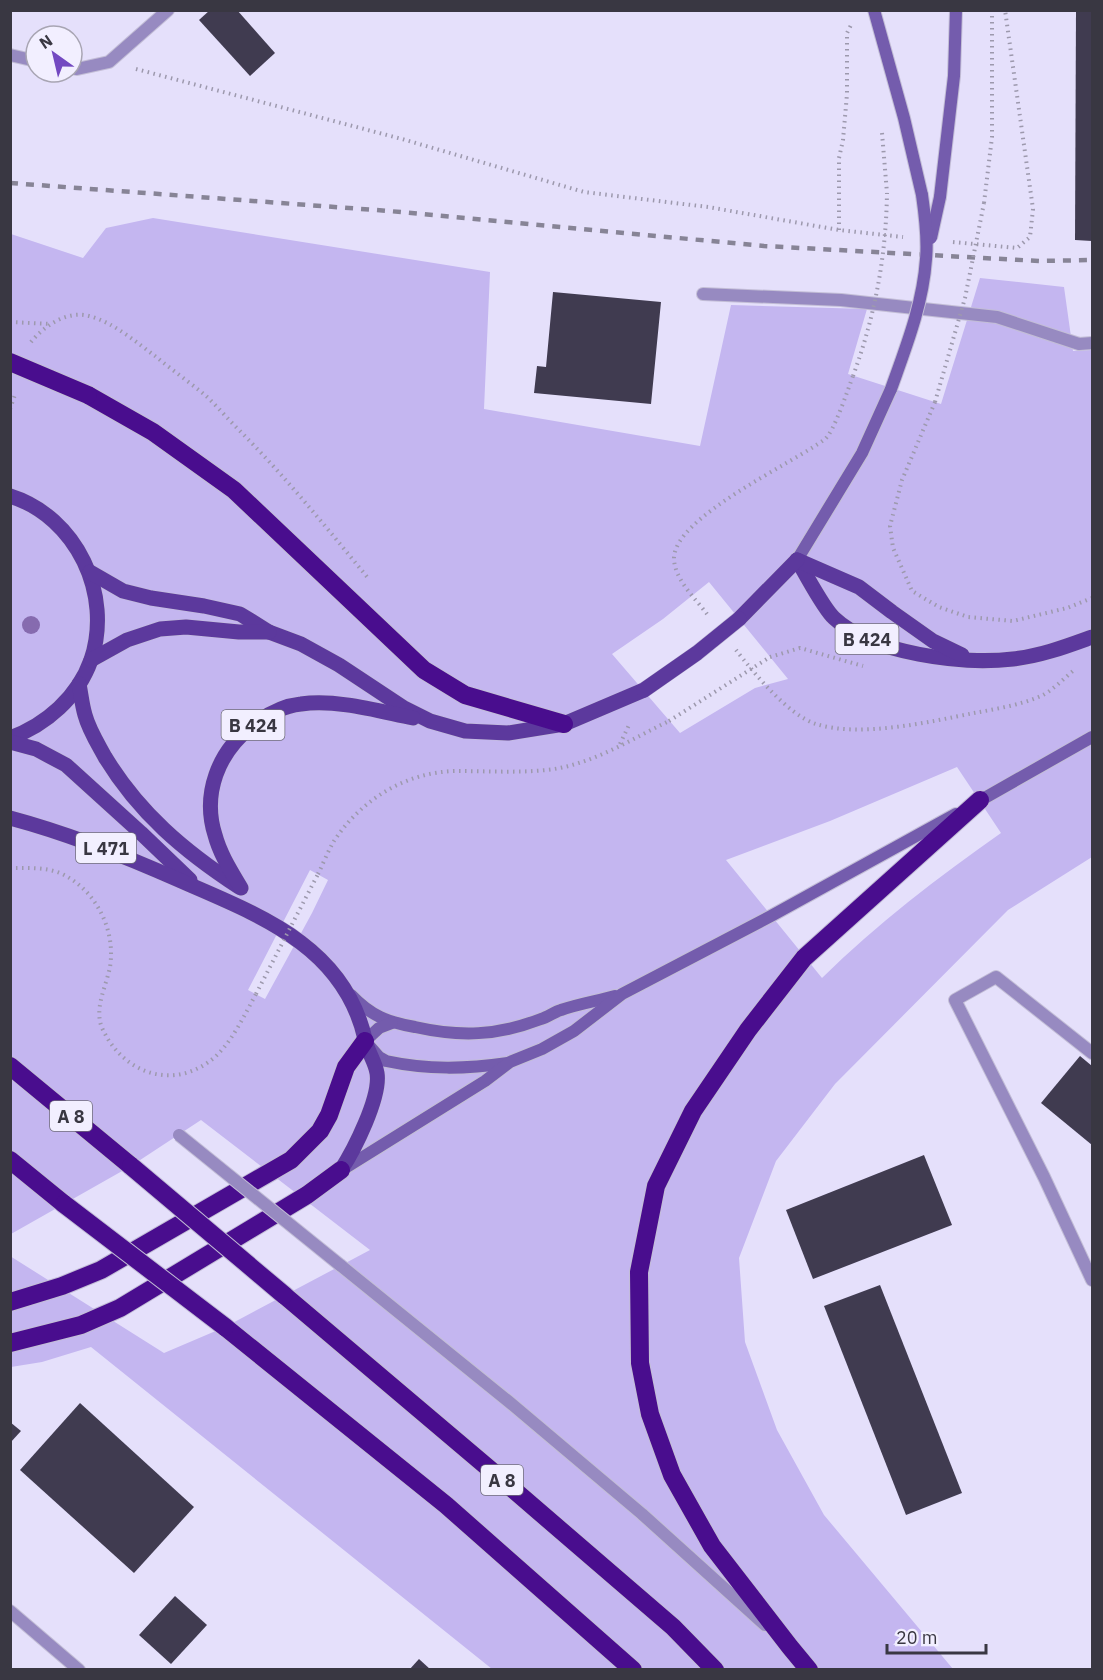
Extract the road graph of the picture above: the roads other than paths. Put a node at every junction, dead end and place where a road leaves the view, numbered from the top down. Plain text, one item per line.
1 (168, 10) edge
2 (874, 10) edge
3 (956, 10) edge
4 (84, 67) edge
5 (926, 260) junction
6 (703, 294) dead end
7 (1092, 344) edge
8 (10, 362) edge
9 (12, 494) edge
10 (797, 560) junction
11 (90, 572) junction
12 (269, 632) junction
13 (1092, 637) edge
14 (91, 660) junction
15 (972, 661) junction
16 (79, 684) junction
17 (430, 721) junction
18 (564, 724) junction
19 (1092, 737) edge
20 (10, 740) edge
21 (980, 800) junction
22 (10, 818) edge
23 (199, 888) junction
24 (240, 888) junction
25 (261, 915) junction
26 (344, 988) junction
27 (622, 994) junction
28 (392, 1023) junction
29 (365, 1041) junction
30 (1092, 1053) edge
31 (510, 1062) junction
32 (10, 1066) edge
33 (179, 1135) dead end
34 (10, 1160) edge
35 (341, 1170) junction
36 (1092, 1280) edge
37 (10, 1302) edge
38 (10, 1343) edge
39 (10, 1611) edge
40 (790, 1647) junction
41 (80, 1670) edge
42 (633, 1670) edge
43 (715, 1670) edge
44 (810, 1670) edge

1 - 4 street
2 - 5 main road, bridge
3 - 5 main road, bridge
5 - 10 main road, bridge
6 - 7 street
8 - 18 highway, bridge
9 - 11 main road, B 424
10 - 15 main road, B 424
10 - 15 main road, B 424
10 - 18 main road, B 424, bridge
11 - 12 main road, B 424
11 - 14 main road, B 424
12 - 14 main road, B 424
12 - 17 main road, B 424
13 - 15 main road, B 424
14 - 16 main road, B 424
16 - 20 main road, B 424
16 - 24 main road, B 424
17 - 18 main road, B 424
17 - 24 main road, B 424
19 - 21 main road
20 - 23 main road, B 424
21 - 27 main road
21 - 40 highway
22 - 23 main road, L 471
23 - 25 main road, B 424
24 - 25 main road, B 424
25 - 26 main road, B 424
26 - 28 main road
26 - 29 main road, B 424
27 - 28 main road
27 - 31 main road
28 - 29 main road
29 - 31 main road
29 - 35 main road, B 424
29 - 37 highway
30 - 36 street
31 - 35 main road
32 - 43 highway, A 8, bridge
33 - 40 street, bridge
34 - 42 highway, bridge
35 - 38 highway
39 - 41 street
40 - 44 highway

